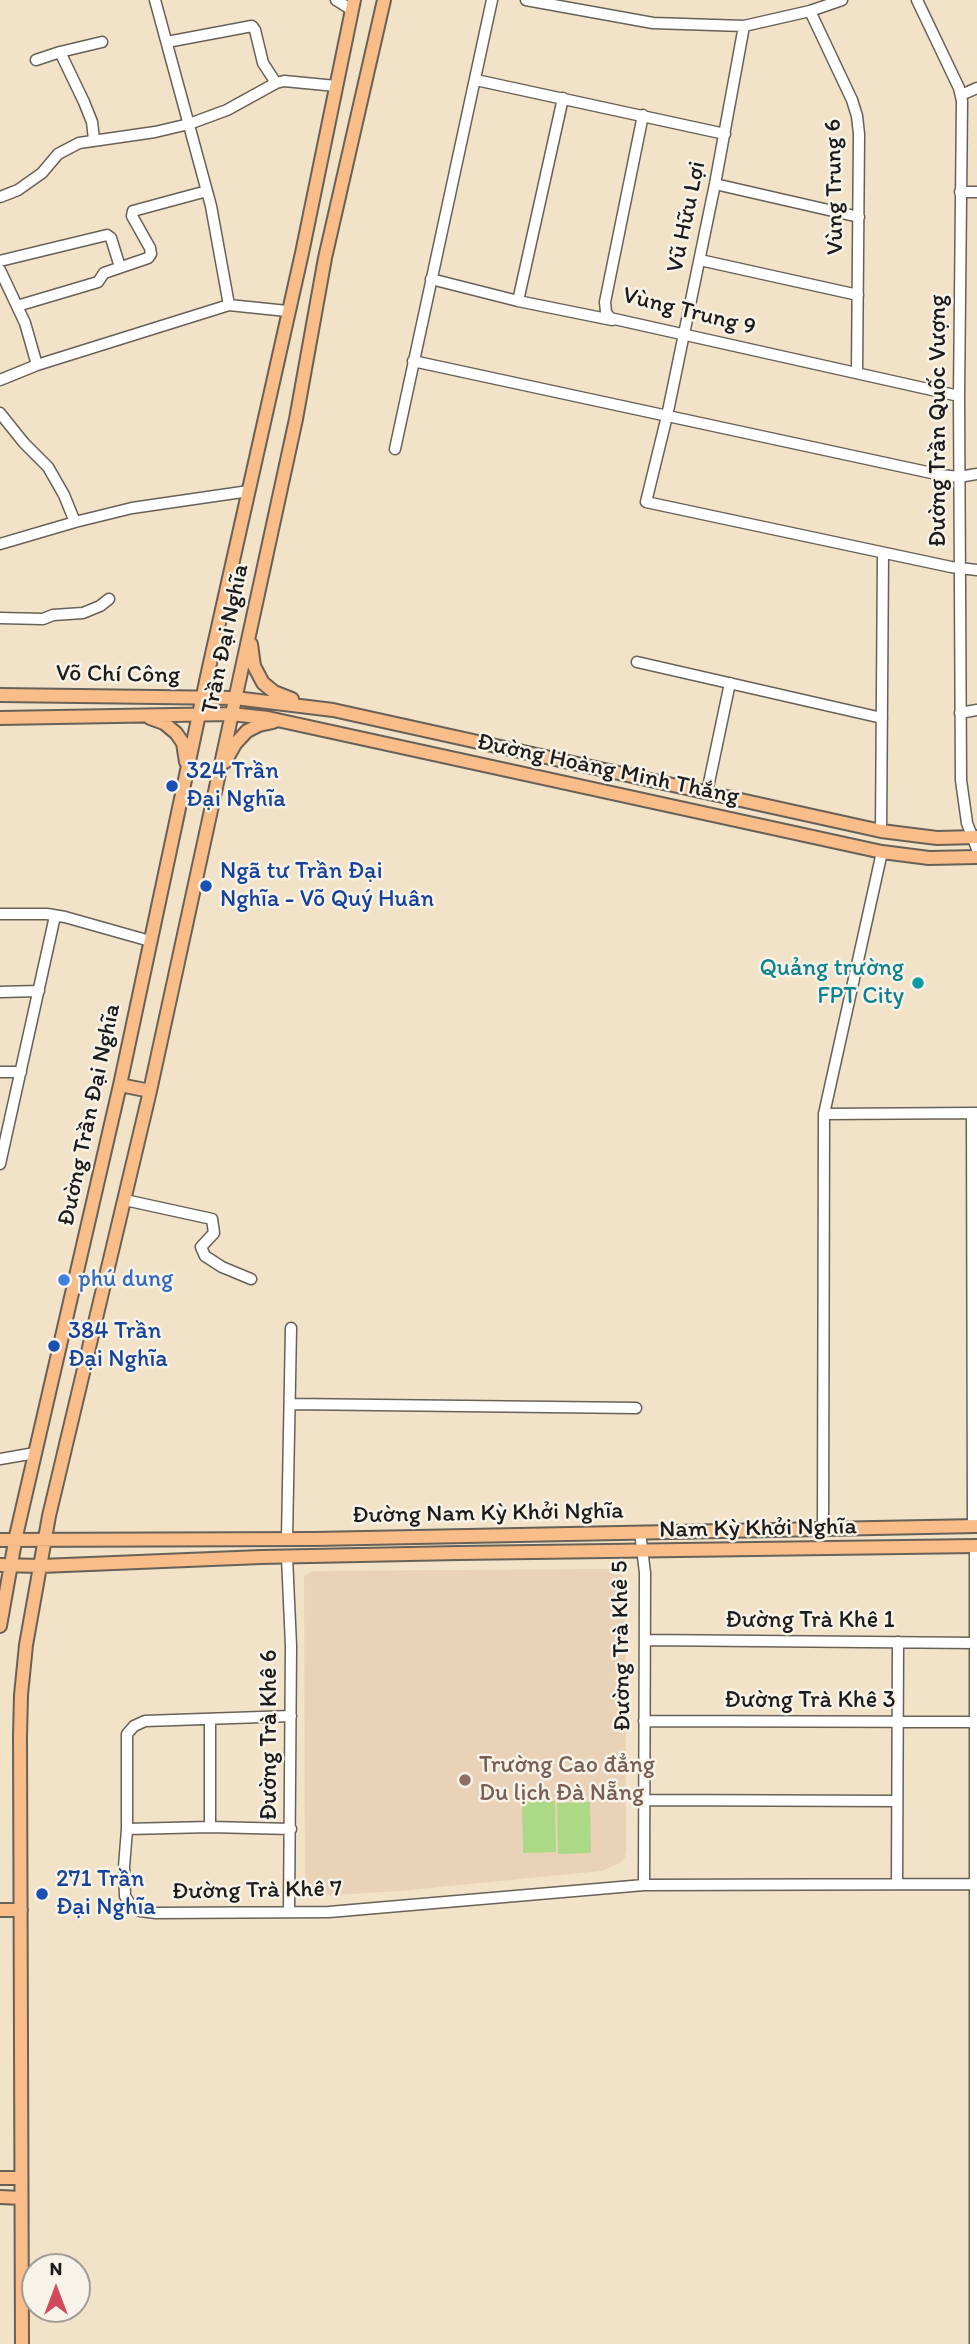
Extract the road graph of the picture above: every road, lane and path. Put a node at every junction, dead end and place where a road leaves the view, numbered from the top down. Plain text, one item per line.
1 (155, 0) edge
2 (336, 0) edge
3 (384, 0) edge
4 (492, 0) edge
5 (526, 0) edge
6 (842, 0) edge
7 (917, 0) edge
8 (353, 5) edge
9 (810, 11) junction
10 (744, 26) junction
11 (102, 42) dead end
12 (167, 42) junction
13 (60, 52) junction
14 (36, 60) dead end
15 (476, 80) junction
16 (276, 82) junction
17 (336, 86) junction
18 (977, 88) edge
19 (961, 95) junction
20 (563, 98) junction
21 (643, 115) junction
22 (189, 124) junction
23 (725, 134) junction
24 (94, 139) junction
25 (715, 184) junction
26 (207, 191) junction
27 (961, 192) junction
28 (977, 192) edge
29 (0, 197) edge
30 (859, 217) junction
31 (302, 253) junction
32 (325, 258) junction
33 (700, 260) junction
34 (0, 261) edge
35 (120, 267) junction
36 (0, 270) edge
37 (431, 279) junction
38 (858, 295) junction
39 (518, 301) junction
40 (229, 305) junction
41 (17, 306) junction
42 (287, 311) junction
43 (612, 320) junction
44 (683, 335) junction
45 (412, 361) junction
46 (37, 365) junction
47 (857, 372) junction
48 (0, 380) edge
49 (959, 396) junction
50 (0, 413) edge
51 (667, 416) junction
52 (395, 449) dead end
53 (977, 474) edge
54 (959, 477) junction
55 (248, 491) junction
56 (75, 522) junction
57 (0, 544) edge
58 (883, 553) junction
59 (960, 569) junction
60 (977, 570) edge
61 (109, 599) dead end
62 (0, 618) edge
63 (252, 620) junction
64 (637, 662) dead end
65 (208, 672) joint
66 (730, 683) junction
67 (0, 695) edge
68 (202, 697) junction
69 (235, 698) junction
70 (977, 709) edge
71 (333, 710) junction
72 (960, 713) junction
73 (199, 714) junction
74 (232, 714) junction
75 (139, 716) junction
76 (0, 718) edge
77 (882, 718) junction
78 (291, 722) junction
79 (187, 771) junction
80 (219, 771) junction
81 (707, 792) junction
82 (702, 812) junction
83 (881, 831) junction
84 (975, 841) edge
85 (882, 852) junction
86 (977, 857) edge
87 (0, 914) edge
88 (55, 916) junction
89 (150, 941) junction
90 (40, 991) junction
91 (0, 992) edge
92 (0, 1072) edge
93 (21, 1072) junction
94 (120, 1085) junction
95 (150, 1091) junction
96 (975, 1113) edge
97 (824, 1114) junction
98 (0, 1162) edge
99 (125, 1200) junction
100 (251, 1279) dead end
101 (291, 1328) dead end
102 (291, 1404) junction
103 (636, 1408) dead end
104 (35, 1453) junction
105 (0, 1459) edge
106 (975, 1526) edge
107 (823, 1528) junction
108 (640, 1532) junction
109 (288, 1538) junction
110 (0, 1540) edge
111 (16, 1540) junction
112 (46, 1540) junction
113 (976, 1546) edge
114 (642, 1552) junction
115 (288, 1557) junction
116 (5, 1565) edge
117 (41, 1566) junction
118 (976, 1619) edge
119 (0, 1626) edge
120 (645, 1640) junction
121 (898, 1642) junction
122 (976, 1643) edge
123 (291, 1716) junction
124 (209, 1719) junction
125 (644, 1721) junction
126 (897, 1722) junction
127 (976, 1722) edge
128 (644, 1800) junction
129 (897, 1801) junction
130 (209, 1827) junction
131 (127, 1829) junction
132 (290, 1829) junction
133 (897, 1884) junction
134 (976, 1884) edge
135 (643, 1885) junction
136 (0, 1910) edge
137 (21, 1910) junction
138 (289, 1912) junction
139 (976, 2083) edge
140 (0, 2178) edge
141 (21, 2178) junction
142 (0, 2197) edge
143 (21, 2198) junction
144 (976, 2206) edge
145 (976, 2318) edge
146 (22, 2344) edge
147 (975, 2344) edge

1 - 12 street
2 - 8 street
3 - 32 main road, Trần Đại Nghĩa
4 - 15 street
5 - 10 street
6 - 9 street
7 - 19 street, Đường Trần Quốc Vượng
8 - 17 main road, Trần Đại Nghĩa
9 - 10 street
9 - 30 street, Vùng Trung 6
10 - 23 street, Vũ Hữu Lợi
11 - 13 street
12 - 16 street
12 - 22 street
13 - 14 street
13 - 24 street
15 - 20 street
15 - 37 street
16 - 17 street
16 - 22 street
17 - 31 main road, Trần Đại Nghĩa
18 - 19 street
19 - 27 street, Đường Trần Quốc Vượng
20 - 21 street
20 - 39 street
21 - 23 street
21 - 43 street, Vùng Trung 9
22 - 24 street
22 - 26 street
23 - 25 street, Vũ Hữu Lợi
24 - 29 street
25 - 30 street
25 - 33 street, Vũ Hữu Lợi
26 - 35 street
26 - 40 street
27 - 28 street
27 - 49 street, Đường Trần Quốc Vượng
30 - 38 street, Vùng Trung 6
31 - 32 main road
31 - 42 main road, Trần Đại Nghĩa
32 - 63 main road, Trần Đại Nghĩa
33 - 38 street
33 - 44 street, Vũ Hữu Lợi
34 - 35 street
35 - 41 street
36 - 41 street
37 - 39 street
37 - 45 street
38 - 47 street, Vùng Trung 6
39 - 43 street
40 - 42 street
40 - 46 street
41 - 46 street
42 - 55 main road, Trần Đại Nghĩa
43 - 44 street, Vùng Trung 9
44 - 47 street, Vùng Trung 9
44 - 51 street, Vũ Hữu Lợi
45 - 51 street
45 - 52 street
46 - 48 street
47 - 49 street, Vùng Trung 9
49 - 54 street, Đường Trần Quốc Vượng
50 - 56 street
51 - 54 street
51 - 58 street, Vũ Hữu Lợi
53 - 54 street
54 - 59 street, Đường Trần Quốc Vượng
55 - 56 street
55 - 65 main road, Trần Đại Nghĩa
56 - 57 street
58 - 59 street
58 - 77 street
59 - 60 street
59 - 72 street, Đường Trần Quốc Vượng
61 - 62 street
63 - 69 main road, Trần Đại Nghĩa
63 - 71 main road
64 - 66 street
65 - 68 main road, Đường Trần Đại Nghĩa
66 - 77 street
66 - 81 street
67 - 68 main road, Võ Chí Công
68 - 69 main road, Võ Chí Công
68 - 73 main road, Đường Trần Đại Nghĩa
69 - 71 main road, Đường Hoàng Minh Thắng
69 - 74 main road, Trần Đại Nghĩa
70 - 72 street
71 - 81 main road, Đường Hoàng Minh Thắng
72 - 84 street, Đường Trần Quốc Vượng
73 - 74 main road, Võ Chí Công
73 - 75 main road, Võ Chí Công
73 - 79 main road, Đường Trần Đại Nghĩa
74 - 78 main road, Đường Hoàng Minh Thắng
74 - 80 main road, Trần Đại Nghĩa
75 - 76 main road, Võ Chí Công
75 - 79 main road
77 - 83 street
78 - 80 main road
78 - 82 main road, Đường Hoàng Minh Thắng
79 - 89 main road, Đường Trần Đại Nghĩa
80 - 95 main road, Trần Đại Nghĩa
81 - 82 main road
81 - 83 main road, Đường Hoàng Minh Thắng
82 - 85 main road, Đường Hoàng Minh Thắng
83 - 84 main road, Đường Hoàng Minh Thắng
85 - 86 main road, Đường Hoàng Minh Thắng
85 - 97 street
87 - 88 street
88 - 89 street
88 - 90 street
89 - 94 main road, Đường Trần Đại Nghĩa
90 - 91 street
90 - 93 street
92 - 93 street
93 - 98 street
94 - 95 main road
94 - 104 main road, Đường Trần Đại Nghĩa
95 - 99 main road, Trần Đại Nghĩa
96 - 97 street
96 - 106 street
97 - 107 street
99 - 100 street
99 - 112 main road, Trần Đại Nghĩa
101 - 102 street
102 - 103 street
102 - 109 street
104 - 105 street
104 - 111 main road, Đường Trần Đại Nghĩa
106 - 107 main road, Đường Nam Kỳ Khởi Nghĩa
107 - 108 main road, Đường Nam Kỳ Khởi Nghĩa
108 - 109 main road, Đường Nam Kỳ Khởi Nghĩa
108 - 114 street, Đường Trà Khê 5
109 - 112 main road, Đường Nam Kỳ Khởi Nghĩa
109 - 115 main road
110 - 111 main road, Đường Nam Kỳ Khởi Nghĩa
111 - 112 main road, Đường Nam Kỳ Khởi Nghĩa
111 - 116 main road, Đường Trần Đại Nghĩa
112 - 117 main road
113 - 114 main road, Nam Kỳ Khởi Nghĩa
113 - 118 street
114 - 115 main road, Nam Kỳ Khởi Nghĩa
114 - 120 street, Đường Trà Khê 5
115 - 117 main road
115 - 123 street, Đường Trà Khê 6
116 - 117 main road
116 - 119 main road, Đường Trần Đại Nghĩa
117 - 137 main road
118 - 122 street
120 - 121 street, Đường Trà Khê 1
120 - 125 street, Đường Trà Khê 5
121 - 122 street, Đường Trà Khê 1
121 - 126 street
122 - 127 street
123 - 124 street, Đường Trà Khê 7
123 - 132 street, Đường Trà Khê 6
124 - 130 street
124 - 131 street, Đường Trà Khê 7
125 - 126 street, Đường Trà Khê 3
125 - 128 street, Đường Trà Khê 5
126 - 127 street, Đường Trà Khê 3
126 - 129 street
127 - 134 street
128 - 129 street
128 - 135 street, Đường Trà Khê 5
129 - 133 street
130 - 131 street
130 - 132 street
131 - 138 street, Đường Trà Khê 7
132 - 138 street, Đường Trà Khê 6
133 - 134 street, Đường Trà Khê 7
133 - 135 street, Đường Trà Khê 7
134 - 139 street
135 - 138 street, Đường Trà Khê 7
136 - 137 main road
137 - 141 main road
139 - 144 street
140 - 141 main road
141 - 143 main road
142 - 143 main road
143 - 146 main road
144 - 145 street
145 - 147 street

